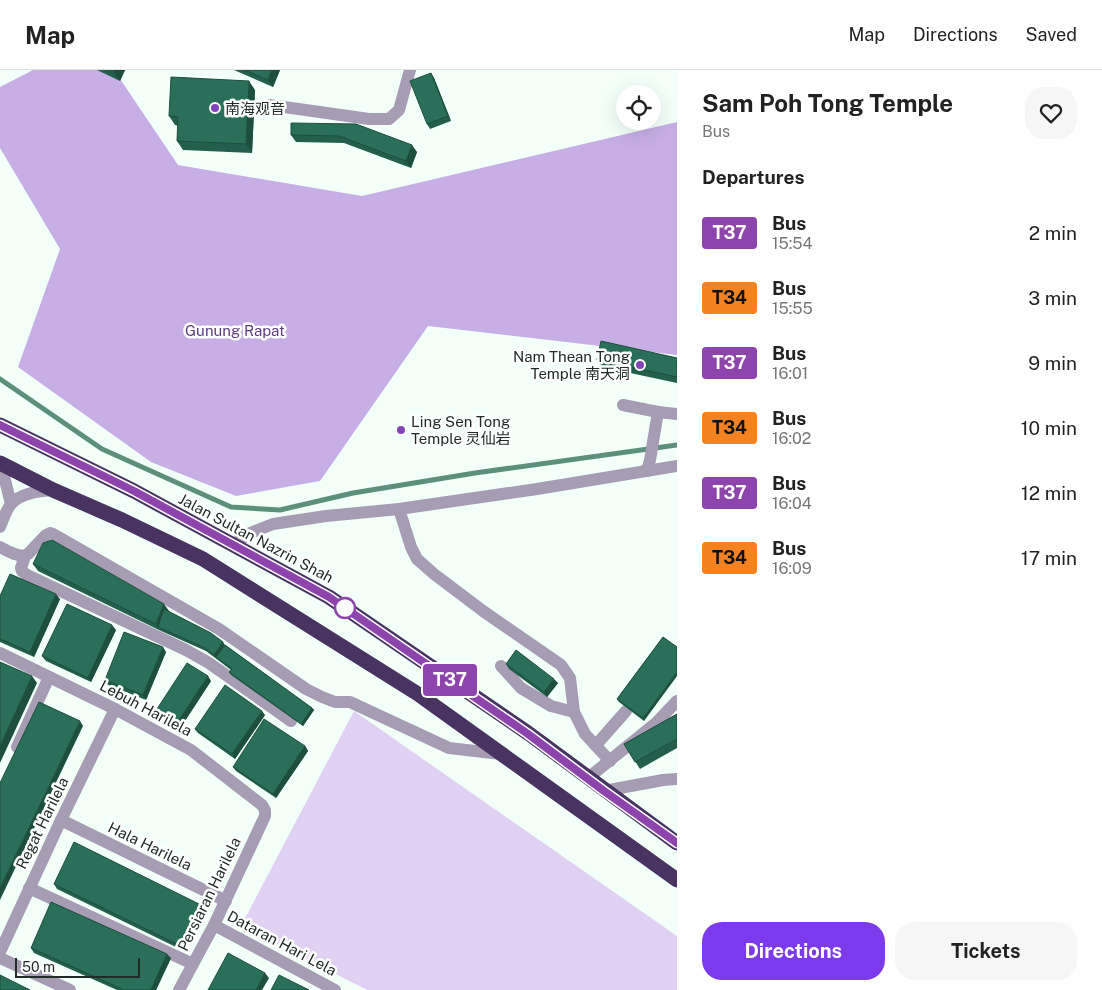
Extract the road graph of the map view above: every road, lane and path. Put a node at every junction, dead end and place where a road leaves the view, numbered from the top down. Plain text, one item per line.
1 (410, 70) edge
2 (270, 105) dead end
3 (623, 405) dead end
4 (658, 412) junction
5 (677, 414) edge
6 (0, 425) edge
7 (0, 463) edge
8 (649, 465) junction
9 (677, 466) edge
10 (0, 469) edge
11 (53, 490) junction
12 (11, 504) junction
13 (399, 509) junction
14 (0, 527) edge
15 (233, 545) junction
16 (0, 547) edge
17 (25, 556) junction
18 (0, 653) edge
19 (501, 666) dead end
20 (49, 677) junction
21 (677, 701) edge
22 (115, 709) junction
23 (626, 711) edge
24 (574, 712) junction
25 (291, 722) edge
26 (596, 745) junction
27 (501, 754) junction
28 (12, 759) edge
29 (610, 760) junction
30 (677, 768) edge
31 (588, 778) junction
32 (662, 780) junction
33 (677, 780) edge
34 (604, 791) junction
35 (265, 810) joint
36 (60, 820) junction
37 (677, 843) edge
38 (677, 880) edge
39 (29, 888) junction
40 (226, 901) junction
41 (214, 925) junction
42 (0, 952) edge
43 (0, 958) edge
44 (193, 964) junction
45 (70, 990) edge
46 (179, 990) edge
47 (335, 990) edge

1 - 2 street
3 - 4 street
4 - 5 street
4 - 8 street
6 - 15 highway, Jalan Sultan Nazrin Shah
7 - 11 highway
8 - 9 street
8 - 13 street
10 - 12 street
11 - 12 street
11 - 27 highway
12 - 14 street
13 - 15 street
13 - 24 street
15 - 31 highway, Jalan Sultan Nazrin Shah
16 - 17 street
17 - 25 street
17 - 27 street
18 - 20 street, Lebuh Harilela
19 - 24 street
20 - 22 street, Lebuh Harilela
20 - 28 street
21 - 29 street
22 - 35 street, Lebuh Harilela
22 - 36 street, Regat Harilela
23 - 26 street
24 - 26 street
26 - 29 street
27 - 38 highway
29 - 31 street
30 - 32 street
31 - 34 highway, Jalan Sultan Nazrin Shah
32 - 33 street
32 - 34 street
34 - 37 highway, Jalan Sultan Nazrin Shah
35 - 40 street, Persiaran Harilela
36 - 39 street, Regat Harilela
36 - 40 street, Hala Harilela
39 - 42 street, Regat Harilela
39 - 44 street
40 - 41 street, Persiaran Harilela
41 - 44 street, Persiaran Harilela
41 - 47 street, Dataran Hari Lela
43 - 45 street
44 - 46 street, Persiaran Harilela

